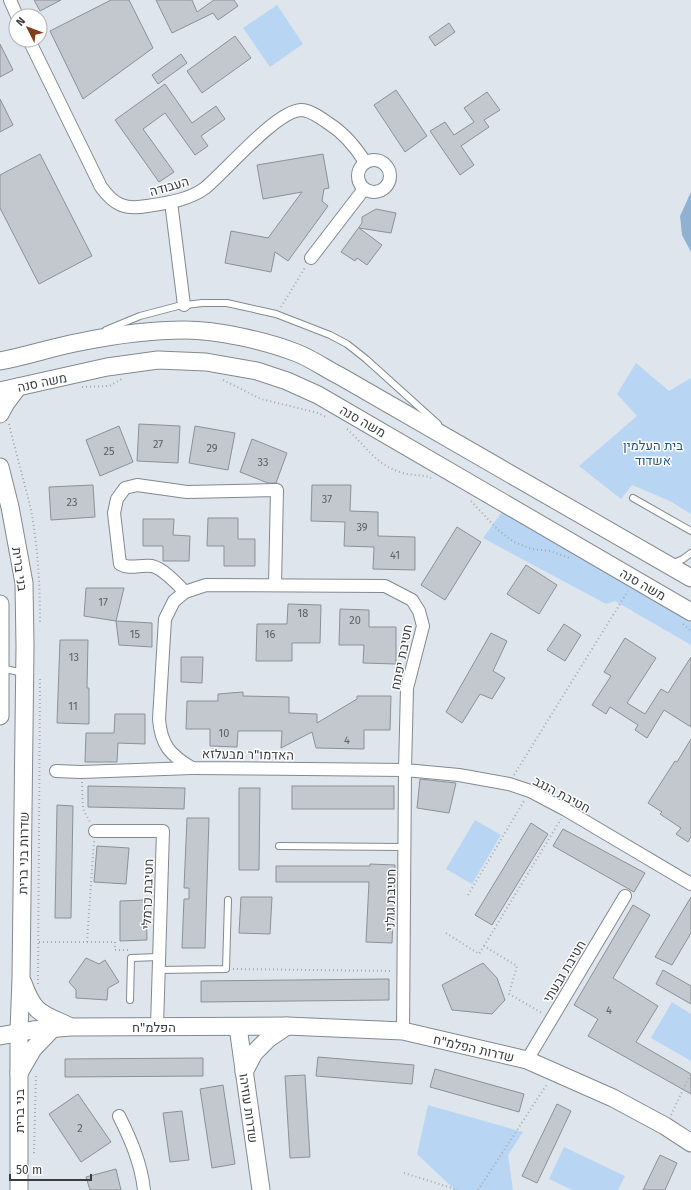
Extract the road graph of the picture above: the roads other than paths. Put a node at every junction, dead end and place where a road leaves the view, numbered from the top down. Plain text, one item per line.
1 (33, 48) edge
2 (365, 162) junction
3 (364, 189) junction
4 (171, 202) junction
5 (311, 258) road end
6 (184, 305) junction
7 (79, 342) junction
8 (4, 358) edge
9 (18, 387) junction
10 (0, 391) edge
11 (0, 414) edge
12 (464, 448) junction
13 (0, 467) edge
14 (633, 498) dead end
15 (691, 531) edge
16 (691, 552) edge
17 (669, 565) junction
18 (691, 578) edge
19 (275, 585) junction
20 (185, 592) junction
21 (412, 600) joint
22 (0, 604) edge
23 (687, 617) edge
24 (0, 660) edge
25 (0, 668) edge
26 (25, 673) junction
27 (0, 680) edge
28 (0, 716) edge
29 (192, 768) junction
30 (405, 770) junction
31 (56, 771) dead end
32 (95, 831) road end
33 (279, 846) dead end
34 (405, 847) junction
35 (691, 884) edge
36 (625, 896) dead end
37 (228, 900) dead end
38 (159, 957) junction
39 (159, 970) junction
40 (21, 978) junction
41 (130, 1000) dead end
42 (157, 1026) junction
43 (287, 1026) junction
44 (62, 1027) junction
45 (238, 1027) junction
46 (18, 1032) junction
47 (403, 1032) junction
48 (0, 1036) edge
49 (527, 1060) junction
50 (244, 1072) junction
51 (18, 1073) junction
52 (119, 1116) dead end
53 (691, 1143) edge
54 (19, 1190) edge
55 (144, 1190) edge
56 (261, 1190) edge

1 - 4 street, העבודה
2 - 3 street
2 - 3 street
2 - 4 street, העבודה
3 - 5 street
4 - 6 street
6 - 7 lane
6 - 12 lane
7 - 8 main road, משה סנה
7 - 12 main road, משה סנה
9 - 10 main road, משה סנה
9 - 11 main road
9 - 23 main road, משה סנה
12 - 17 main road, משה סנה
13 - 26 main road, בני ברית
14 - 15 lane
16 - 17 lane
17 - 18 main road, משה סנה
19 - 20 street, האדמו"ר מבעלזא
19 - 20 street
19 - 21 street, האדמו"ר מבעלזא
20 - 29 street, האדמו"ר מבעלזא
21 - 30 street, חטיבת יפתח
22 - 24 main road
24 - 25 main road
24 - 26 main road
25 - 26 lane
25 - 27 main road
26 - 27 main road
26 - 40 main road, שדרות בני ברית
27 - 28 main road
29 - 30 street, האדמו"ר מבעלזא
29 - 31 street
30 - 34 street, חטיבת גולני
30 - 35 street, חטיבת הנגב
32 - 38 street, חטיבת כרמלי
33 - 34 lane
34 - 47 street, חטיבת גולני
36 - 49 street, חטיבת גבעתי
37 - 39 lane
38 - 39 street, חטיבת כרמלי
38 - 41 lane
39 - 42 street, חטיבת כרמלי
40 - 44 main road
40 - 46 main road, שדרות בני ברית
42 - 44 main road, הפלמ"ח
42 - 45 main road, הפלמ"ח
43 - 45 main road, שדרות הפלמ"ח
43 - 47 main road, שדרות הפלמ"ח
43 - 50 main road
44 - 46 main road
44 - 51 main road
45 - 50 main road, שדרות עוזיהו
46 - 48 main road
46 - 51 main road, בני ברית
47 - 49 main road, שדרות הפלמ"ח
49 - 53 main road, שדרות הפלמ"ח
50 - 56 main road, שדרות עוזיהו
51 - 54 main road, בני ברית
52 - 55 street

